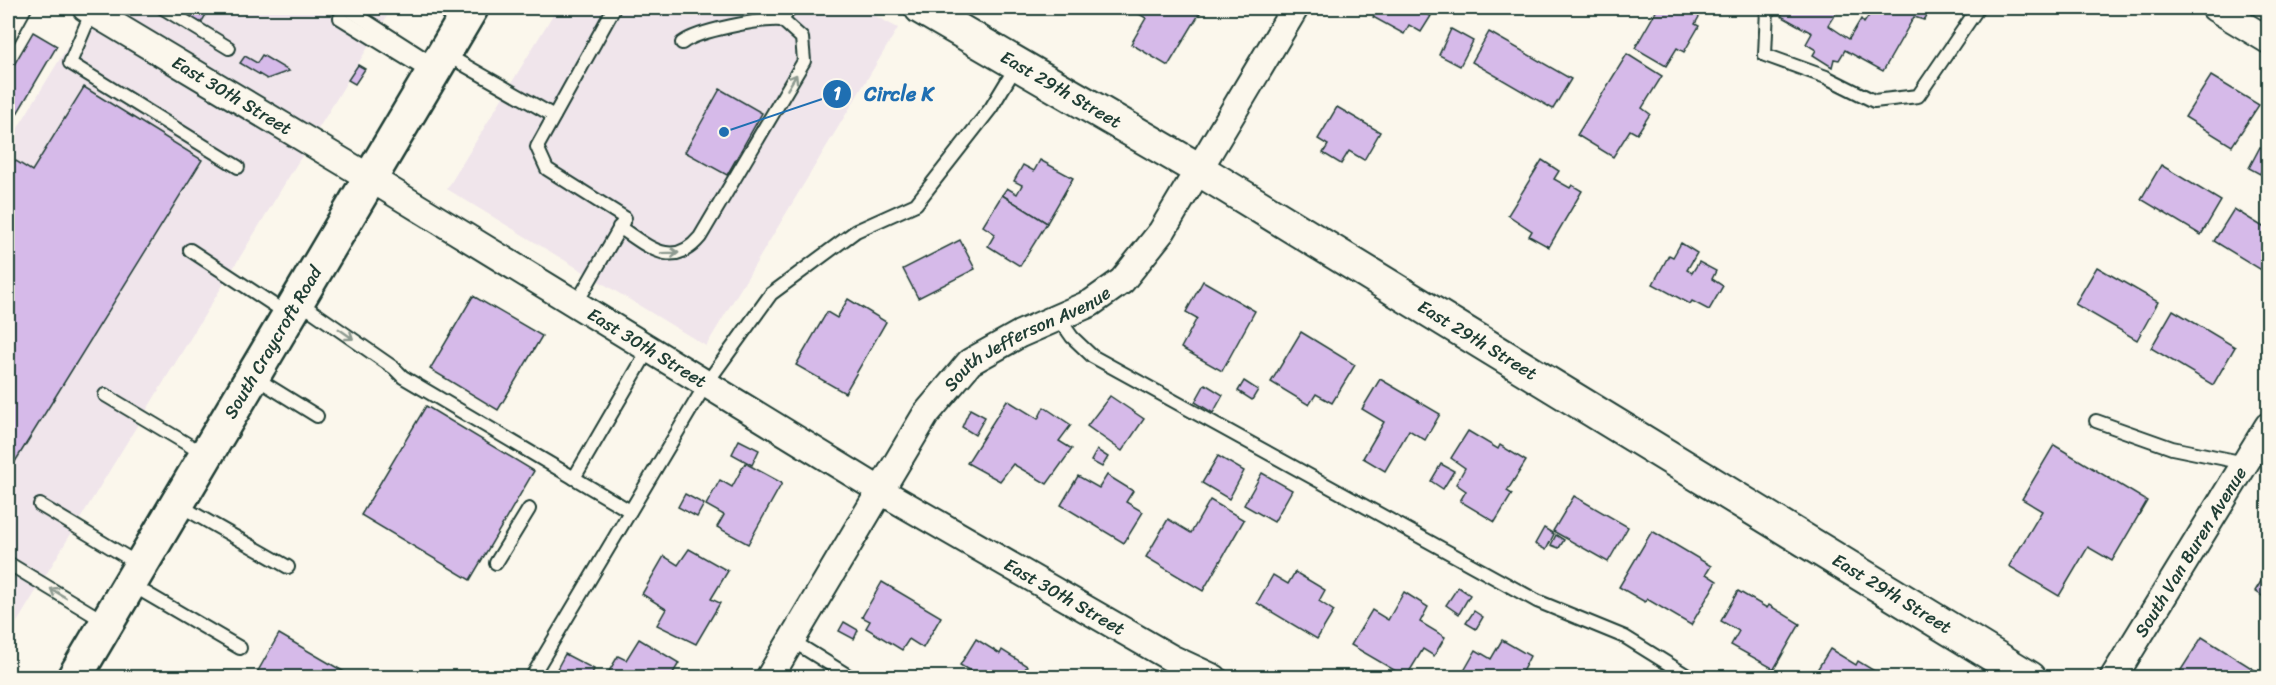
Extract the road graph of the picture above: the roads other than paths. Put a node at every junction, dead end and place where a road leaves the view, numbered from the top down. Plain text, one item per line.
1 (26, 8) edge
2 (163, 8) edge
3 (471, 8) edge
4 (615, 8) edge
5 (790, 8) edge
6 (921, 8) edge
7 (1295, 8) edge
8 (1767, 8) edge
9 (1978, 8) edge
10 (2215, 8) edge
11 (89, 9) edge
12 (343, 13) edge
13 (782, 20) junction
14 (8, 39) edge
15 (2268, 40) edge
16 (682, 43) dead end
17 (229, 48) dead end
18 (1017, 64) junction
19 (437, 65) junction
20 (554, 116) junction
21 (238, 167) dead end
22 (1198, 169) junction
23 (370, 178) junction
24 (623, 219) junction
25 (190, 250) dead end
26 (576, 304) junction
27 (293, 308) junction
28 (1058, 317) junction
29 (649, 349) junction
30 (253, 377) junction
31 (706, 384) junction
32 (105, 394) dead end
33 (317, 416) dead end
34 (2096, 421) dead end
35 (2268, 426) edge
36 (207, 455) junction
37 (2245, 463) junction
38 (574, 478) junction
39 (881, 491) junction
40 (178, 504) junction
41 (40, 505) dead end
42 (529, 509) dead end
43 (630, 511) junction
44 (496, 563) dead end
45 (8, 564) edge
46 (288, 567) dead end
47 (136, 575) junction
48 (108, 623) junction
49 (791, 640) junction
50 (240, 648) dead end
51 (74, 678) edge
52 (531, 678) edge
53 (769, 678) edge
54 (852, 678) edge
55 (1214, 678) edge
56 (1691, 678) edge
57 (2030, 678) edge
58 (2113, 678) edge

1 - 14 lane
2 - 17 lane
3 - 19 main road, South Craycroft Road
4 - 20 lane
5 - 13 lane
6 - 18 street, East 29th Street
7 - 22 street, South Jefferson Avenue
8 - 9 lane
10 - 15 street
11 - 21 lane
11 - 23 street, East 30th Street
12 - 19 lane
13 - 16 lane
24 -> 13 lane
18 - 22 street, East 29th Street
18 - 31 lane
19 - 20 lane
19 - 23 main road, South Craycroft Road
20 - 24 lane
22 - 28 street, South Jefferson Avenue
22 - 57 street, East 29th Street
23 - 26 street, East 30th Street
23 - 27 main road, South Craycroft Road
24 - 26 lane
25 - 27 lane
26 - 29 street, East 30th Street
27 - 30 main road, South Craycroft Road
27 -> 38 lane
28 - 39 street, South Jefferson Avenue
28 - 56 lane
29 - 31 street, East 30th Street
29 - 38 lane
30 - 33 lane
30 - 36 main road, South Craycroft Road
31 - 39 street, East 30th Street
31 - 43 lane
32 - 36 lane
34 - 37 lane
35 - 37 street, South Van Buren Avenue
36 - 40 main road, South Craycroft Road
37 - 58 street, South Van Buren Avenue
38 - 43 lane
39 - 49 street, South Jefferson Avenue
39 - 55 street, East 30th Street
40 - 46 lane
40 - 47 main road, South Craycroft Road
41 - 47 lane
42 - 44 lane
43 - 52 lane
48 -> 45 lane
47 - 48 main road, South Craycroft Road
47 - 50 lane
48 - 51 main road, South Craycroft Road
49 - 53 street, South Jefferson Avenue
49 - 54 lane

